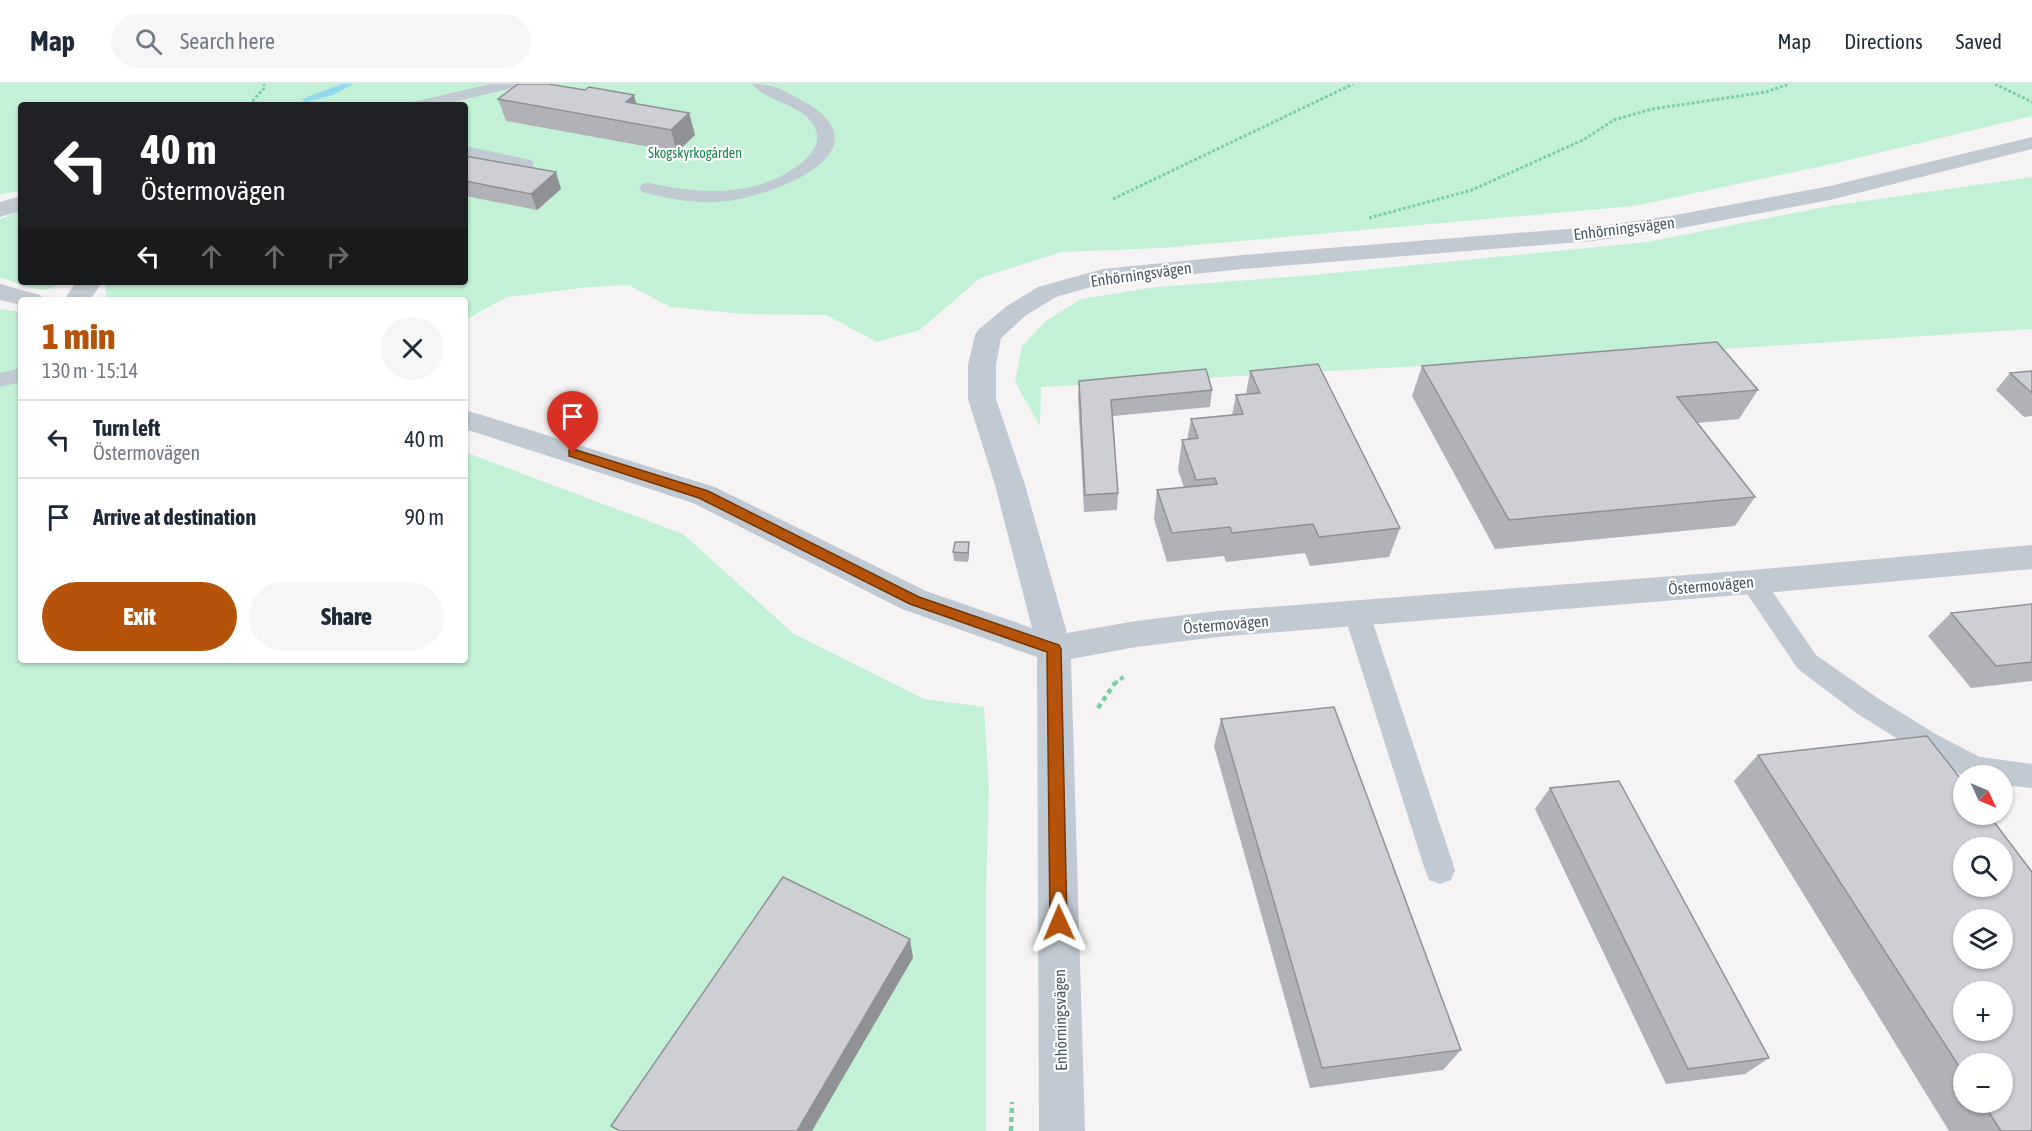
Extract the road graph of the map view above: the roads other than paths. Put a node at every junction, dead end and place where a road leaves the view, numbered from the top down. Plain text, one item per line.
1 (512, 84) edge
2 (760, 84) edge
3 (432, 102) edge
4 (2032, 143) edge
5 (468, 153) edge
6 (525, 164) edge
7 (648, 188) dead end
8 (18, 204) edge
9 (0, 210) edge
10 (0, 292) edge
11 (19, 297) edge
12 (18, 376) edge
13 (0, 380) edge
14 (468, 419) edge
15 (2032, 557) edge
16 (1752, 582) junction
17 (1357, 614) junction
18 (1054, 649) junction
19 (2032, 776) edge
20 (1440, 870) dead end
21 (1062, 1131) edge

1 - 3 lane
2 - 7 lane
4 - 18 street, Enhörningsvägen
5 - 6 lane
8 - 9 street
10 - 11 street
12 - 13 lane
14 - 18 street, Östermovägen
15 - 16 street, Östermovägen
16 - 17 street, Östermovägen
16 - 19 lane
17 - 18 street, Östermovägen
17 - 20 lane
18 - 21 street, Enhörningsvägen

